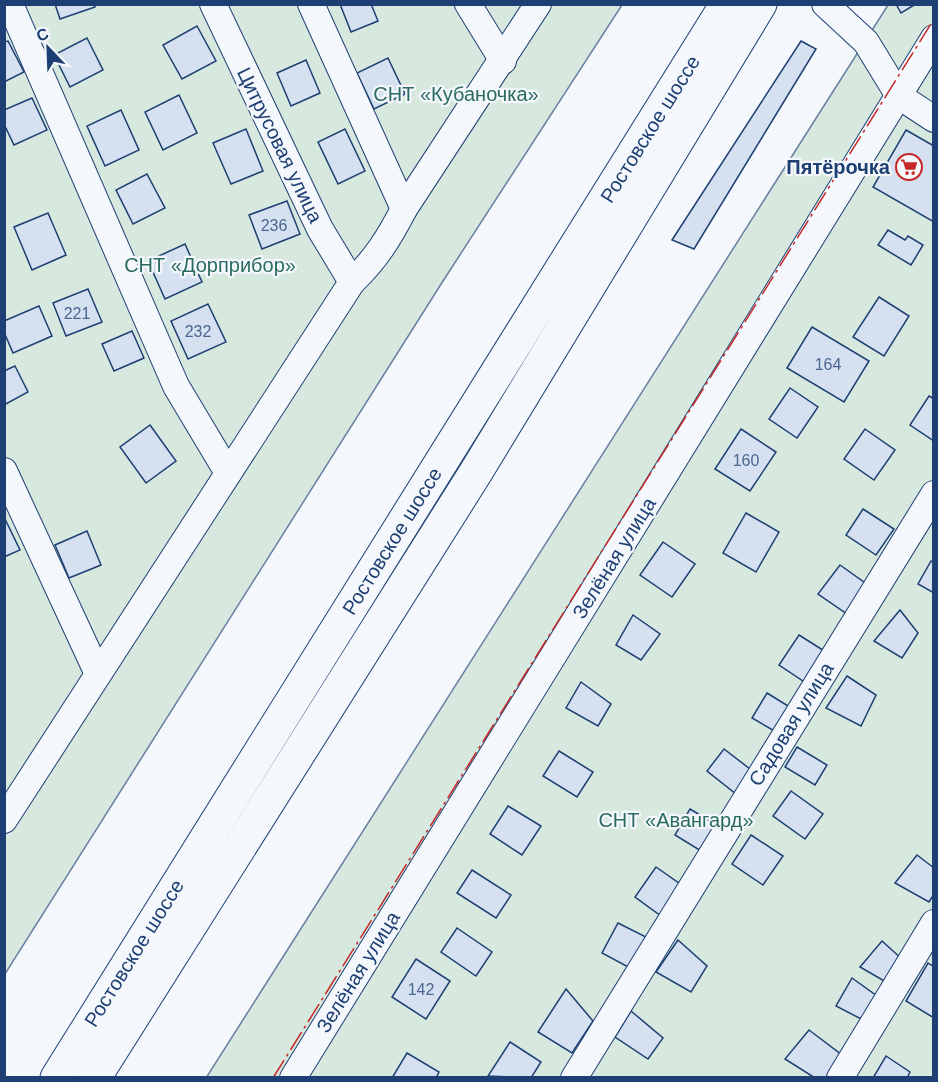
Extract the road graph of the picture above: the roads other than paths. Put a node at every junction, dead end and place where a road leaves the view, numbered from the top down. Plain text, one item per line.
1 (10, 4) edge
2 (213, 4) edge
3 (311, 4) edge
4 (468, 4) edge
5 (538, 4) edge
6 (727, 4) edge
7 (760, 4) edge
8 (825, 4) edge
9 (933, 38) edge
10 (502, 61) junction
11 (899, 96) junction
12 (933, 119) edge
13 (404, 209) junction
14 (352, 282) junction
15 (4, 471) edge
16 (228, 474) junction
17 (933, 494) edge
18 (98, 674) junction
19 (4, 820) edge
20 (933, 923) edge
21 (57, 1077) edge
22 (94, 1077) edge
23 (293, 1077) edge
24 (574, 1077) edge
25 (840, 1077) edge

1 - 16 street
2 - 14 street, Цитрусовая улица
3 - 13 street
4 - 10 street
5 - 10 street
6 - 21 highway, Ростовское шоссе
7 - 22 highway, Ростовское шоссе
8 - 11 street
9 - 11 street, Зелёная улица
10 - 13 street
11 - 12 street
11 - 23 street, Зелёная улица
13 - 14 street
14 - 16 street
15 - 18 street
16 - 18 street
17 - 24 street, Садовая улица
18 - 19 street
20 - 25 street

